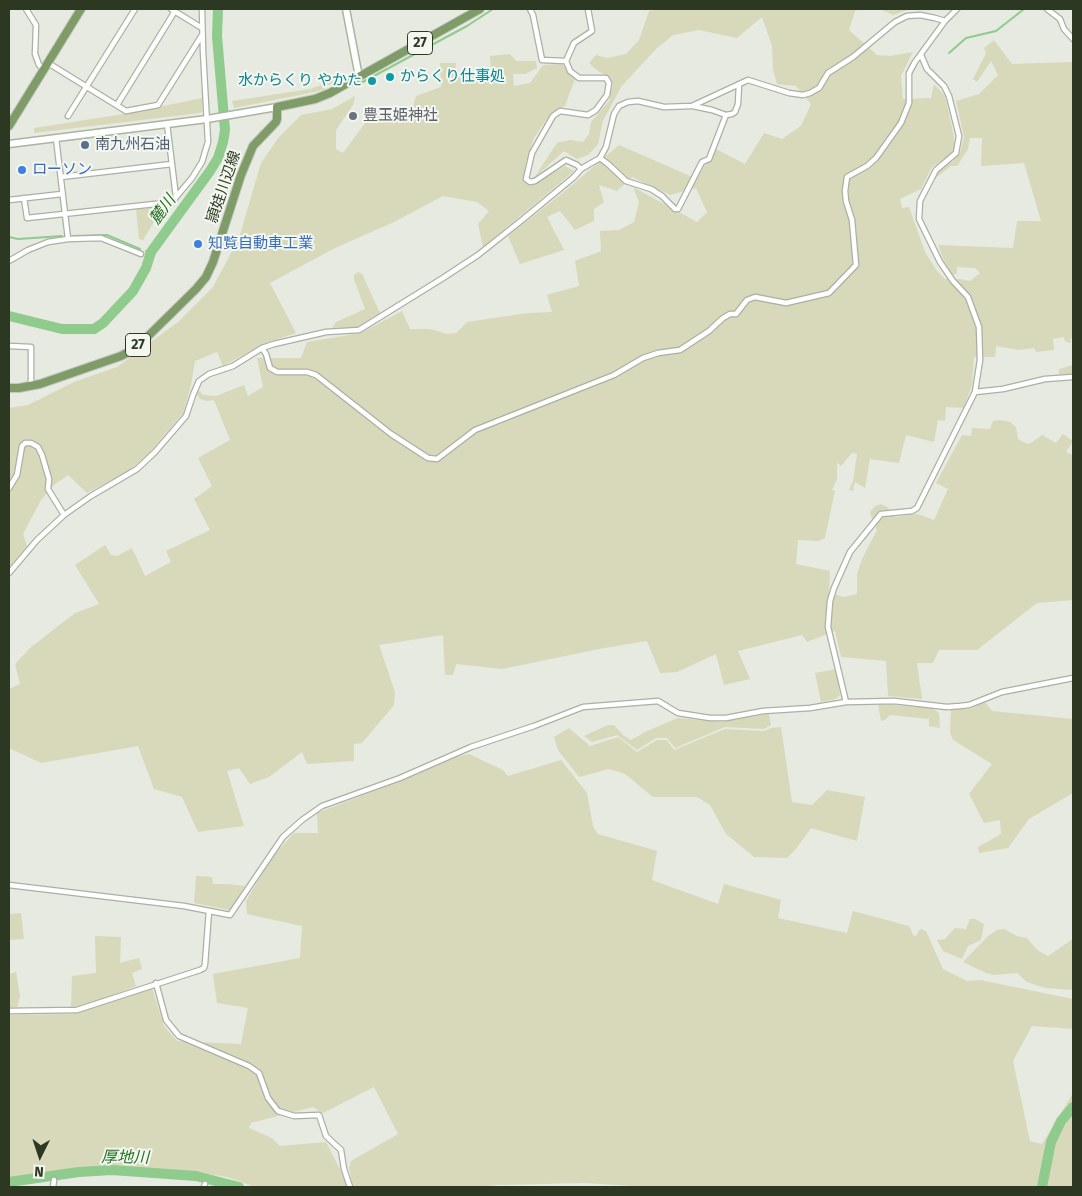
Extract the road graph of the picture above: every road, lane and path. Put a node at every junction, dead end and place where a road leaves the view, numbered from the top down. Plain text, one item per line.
1 (26, 9) edge
2 (81, 9) edge
3 (135, 9) edge
4 (184, 9) edge
5 (202, 9) edge
6 (346, 9) edge
7 (480, 9) edge
8 (530, 9) edge
9 (588, 9) edge
10 (957, 9) edge
11 (1047, 9) edge
12 (173, 10) edge
13 (180, 14) junction
14 (945, 21) junction
15 (202, 28) junction
16 (202, 34) junction
17 (1073, 39) edge
18 (921, 55) junction
19 (566, 61) junction
20 (46, 66) junction
21 (360, 77) junction
22 (739, 84) junction
23 (86, 86) junction
24 (117, 105) junction
25 (692, 106) junction
26 (277, 107) junction
27 (726, 114) junction
28 (68, 116) dead end
29 (209, 119) junction
30 (167, 124) junction
31 (9, 126) edge
32 (56, 138) junction
33 (9, 144) edge
34 (600, 158) junction
35 (172, 164) junction
36 (581, 169) junction
37 (61, 177) junction
38 (62, 194) junction
39 (176, 197) junction
40 (24, 198) junction
41 (9, 200) edge
42 (66, 213) junction
43 (68, 239) junction
44 (141, 254) dead end
45 (9, 261) edge
46 (9, 346) edge
47 (262, 348) junction
48 (1073, 377) edge
49 (31, 386) junction
50 (9, 388) edge
51 (975, 392) junction
52 (9, 488) edge
53 (64, 515) junction
54 (9, 573) edge
55 (1073, 678) edge
56 (846, 702) junction
57 (9, 885) edge
58 (209, 911) junction
59 (156, 983) junction
60 (9, 1011) edge
61 (54, 1180) dead end
62 (53, 1187) edge
63 (350, 1187) edge

1 - 20 street
2 - 20 main road
3 - 23 street
4 - 13 street
5 - 15 street
6 - 21 street
7 - 21 main road, 27
8 - 19 street
9 - 19 street
10 - 14 street
11 - 17 street
12 - 13 street
12 - 24 street
13 - 15 street
14 - 18 street
14 - 22 street
15 - 16 street
16 - 24 street
16 - 29 street
18 - 47 street
18 - 51 street
19 - 36 street
20 - 23 street
20 - 31 main road
21 - 26 main road, 27
22 - 25 street
22 - 27 street
23 - 24 street
23 - 28 street
25 - 27 street
25 - 34 street
26 - 29 street
26 - 49 main road, 頴娃川辺線 / 27
27 - 34 street
29 - 30 street
29 - 39 street
30 - 32 street
30 - 35 street
32 - 33 street
32 - 37 street
34 - 36 street
35 - 37 street
35 - 39 street
36 - 47 street
37 - 38 street
38 - 40 street
38 - 42 street
39 - 42 street
40 - 41 street
40 - 42 street
42 - 43 street
43 - 44 street
43 - 45 street
46 - 49 street
47 - 53 street
48 - 51 street
49 - 50 main road, 頴娃川辺線 / 27
51 - 56 street
52 - 53 street
53 - 54 street
55 - 56 street
56 - 58 street
57 - 58 street
58 - 59 street
59 - 60 street
59 - 63 street
61 - 62 street

